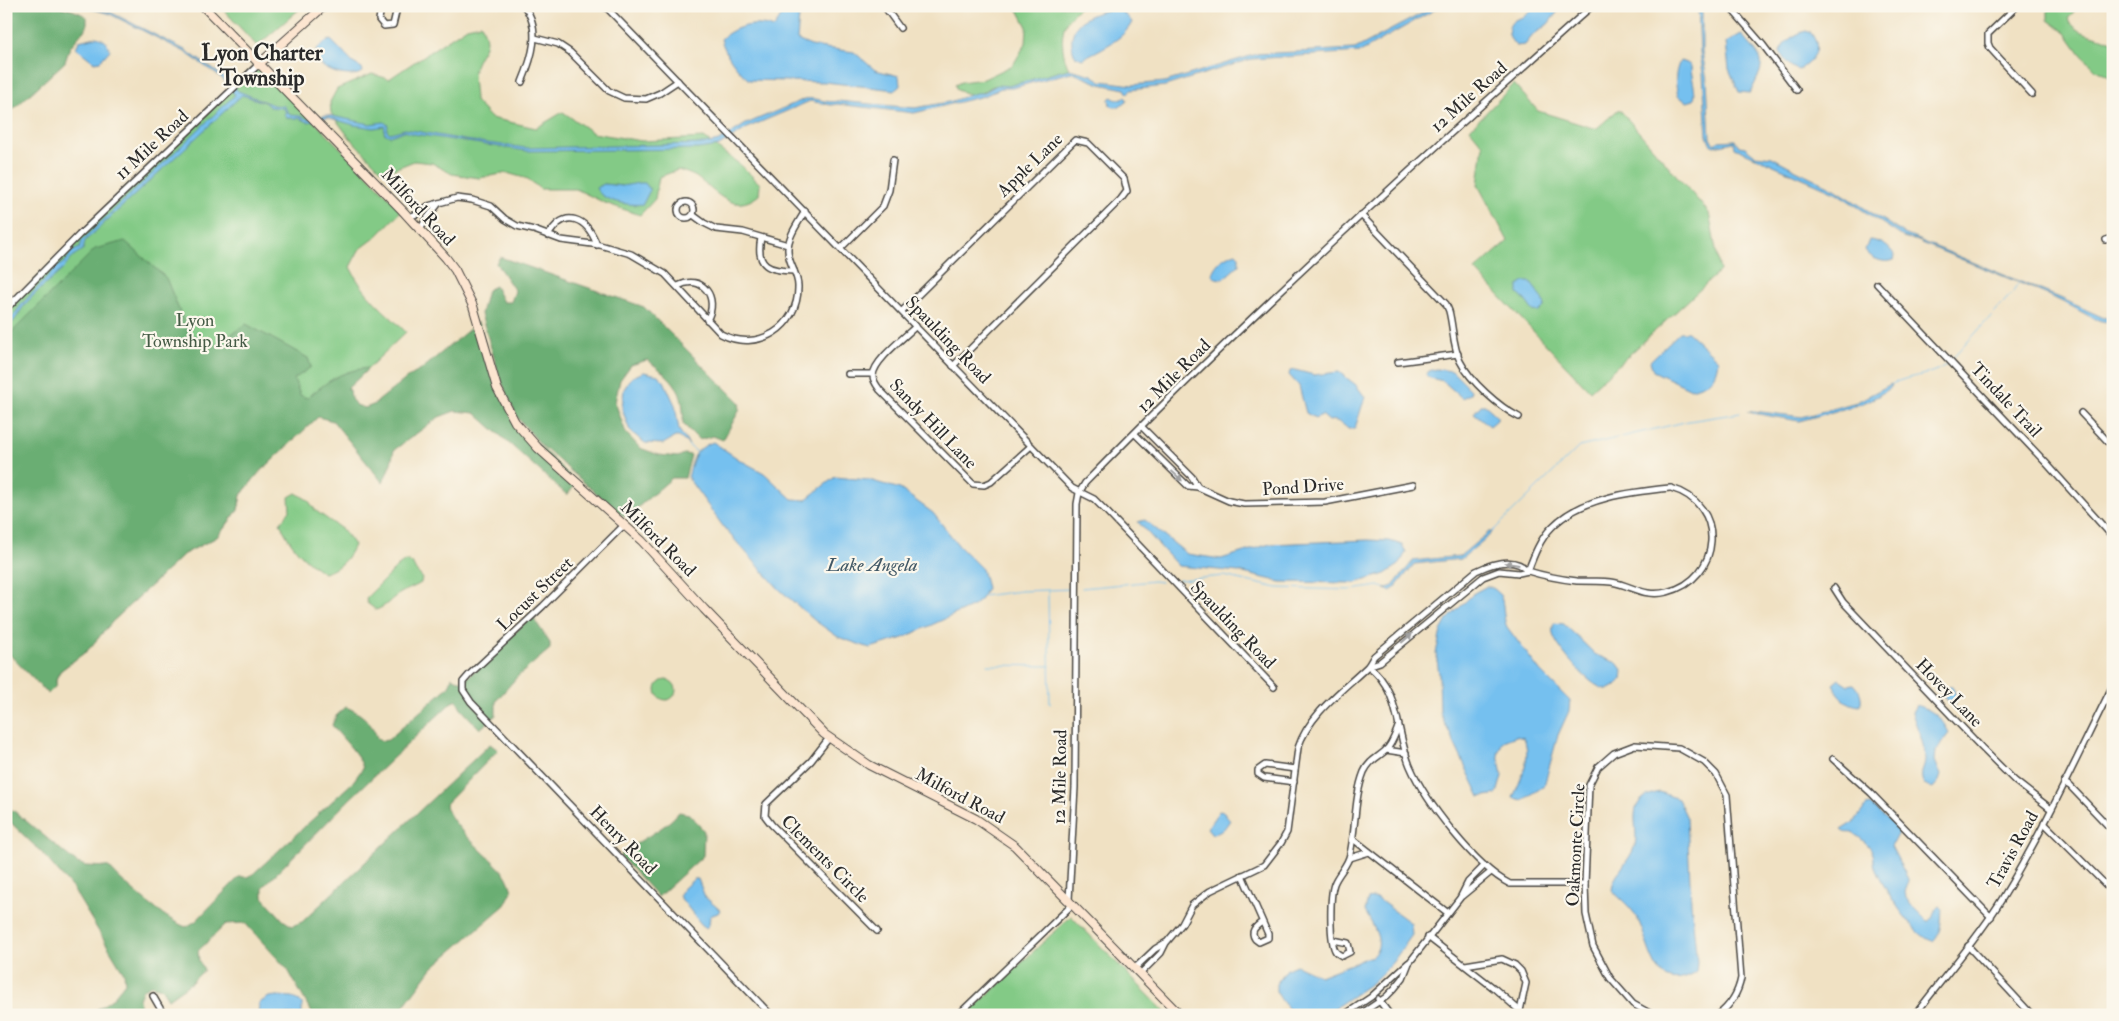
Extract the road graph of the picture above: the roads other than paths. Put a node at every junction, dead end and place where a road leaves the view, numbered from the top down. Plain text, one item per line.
1 (202, 6) edge
2 (324, 6) edge
3 (381, 6) edge
4 (389, 6) edge
5 (416, 6) edge
6 (524, 6) edge
7 (605, 6) edge
8 (828, 6) edge
9 (841, 6) edge
10 (884, 6) edge
11 (1592, 6) edge
12 (1729, 6) edge
13 (2017, 6) edge
14 (397, 8) junction
15 (900, 28) dead end
16 (536, 38) junction
17 (258, 65) junction
18 (678, 81) junction
19 (522, 82) dead end
20 (1797, 90) dead end
21 (2032, 94) dead end
22 (892, 160) dead end
23 (440, 203) junction
24 (805, 211) junction
25 (693, 215) dead end
26 (1361, 215) junction
27 (408, 217) junction
28 (420, 230) junction
29 (548, 236) junction
30 (761, 238) junction
31 (2113, 238) edge
32 (2106, 240) dead end
33 (597, 245) junction
34 (788, 245) junction
35 (841, 248) junction
36 (794, 271) junction
37 (1877, 284) dead end
38 (678, 286) junction
39 (6, 295) edge
40 (14, 302) junction
41 (6, 309) edge
42 (902, 311) junction
43 (707, 320) junction
44 (916, 326) junction
45 (1458, 354) junction
46 (1398, 362) dead end
47 (954, 366) junction
48 (848, 374) dead end
49 (873, 374) junction
50 (2081, 413) dead end
51 (1519, 417) dead end
52 (1142, 427) junction
53 (1135, 434) junction
54 (1031, 446) junction
55 (2113, 447) edge
56 (1166, 453) junction
57 (1161, 460) junction
58 (1413, 485) dead end
59 (1198, 487) junction
60 (1079, 493) junction
61 (624, 524) junction
62 (2113, 536) edge
63 (1528, 570) junction
64 (1834, 588) dead end
65 (1368, 666) junction
66 (462, 682) joint
67 (2113, 685) edge
68 (1274, 687) dead end
69 (1398, 727) junction
70 (829, 738) junction
71 (1386, 750) junction
72 (1406, 753) junction
73 (1833, 759) dead end
74 (1295, 769) junction
75 (1294, 782) junction
76 (2064, 783) junction
77 (2051, 809) junction
78 (2044, 823) junction
79 (2113, 830) edge
80 (1353, 839) junction
81 (1370, 852) junction
82 (1350, 858) junction
83 (1484, 866) junction
84 (1491, 872) junction
85 (1242, 875) junction
86 (1585, 884) junction
87 (2113, 892) edge
88 (1460, 898) junction
89 (1071, 902) junction
90 (1448, 913) junction
91 (1990, 917) junction
92 (1262, 922) dead end
93 (877, 931) dead end
94 (1428, 937) junction
95 (1333, 940) dead end
96 (1968, 946) junction
97 (1409, 963) junction
98 (1465, 965) junction
99 (1138, 971) junction
100 (1374, 994) junction
101 (153, 996) dead end
102 (1380, 1002) junction
103 (1521, 1013) edge
104 (164, 1015) edge
105 (771, 1015) edge
106 (958, 1015) edge
107 (1180, 1015) edge
108 (1344, 1015) edge
109 (1359, 1015) edge
110 (1390, 1015) edge
111 (1653, 1015) edge
112 (1718, 1015) edge
113 (1915, 1015) edge
114 (2032, 1015) edge

1 - 17 street, Milford Road
2 - 17 street, 11 Mile Road
3 - 14 street
4 - 14 street
5 - 14 street
6 - 16 street
7 - 18 street, Spaulding Road
8 - 9 street
10 - 15 street
11 - 26 street, 12 Mile Road
12 - 20 street
13 - 21 street
16 - 18 street
16 - 19 street
17 - 27 street, Milford Road
17 - 40 street, 11 Mile Road
18 - 24 street, Spaulding Road
22 - 35 street
23 - 27 street
23 - 28 street
23 - 29 street
24 - 34 street
24 - 35 street, Spaulding Road
25 - 30 street
26 - 45 street
26 - 52 street, 12 Mile Road
27 - 28 street, Milford Road
28 - 61 street, Milford Road
29 - 33 street
29 - 33 street
30 - 34 street
30 - 36 street
31 - 32 street
33 - 38 street
34 - 36 street
35 - 42 street, Spaulding Road
36 - 43 street
37 - 62 street, Tindale Trail
38 - 43 street
38 - 43 street
39 - 40 street
40 - 41 street, 11 Mile Road
42 - 44 street, Spaulding Road
42 - 47 street, Apple Lane
44 - 47 street, Spaulding Road
44 - 49 street, Sandy Hill Lane
45 - 46 street
45 - 51 street
47 - 54 street, Spaulding Road
48 - 49 street
49 - 54 street, Sandy Hill Lane
50 - 55 street
52 - 53 street, 12 Mile Road
52 - 56 street, Pond Drive
53 - 57 street, Pond Drive
53 - 60 street, 12 Mile Road
54 - 60 street, Spaulding Road
56 - 57 street
56 - 59 street, Pond Drive
57 -> 59 street, Pond Drive
58 - 59 street, Pond Drive
60 - 68 street, Spaulding Road
60 - 89 street, 12 Mile Road
61 - 66 street, Locust Street
61 - 70 street, Milford Road
63 - 63 street
65 -> 63 street
63 -> 65 street
64 - 77 street, Hovey Lane
65 - 69 street
65 - 74 street
66 - 105 street, Henry Road
67 - 76 street, Travis Road
69 - 71 street
69 - 72 street
70 - 89 street, Milford Road
70 - 93 street, Clements Circle
71 - 72 street
71 - 80 street
72 - 83 street
73 - 91 street
74 - 75 street
74 - 75 street
75 - 85 street
76 - 77 street, Travis Road
76 - 79 street
77 - 78 street, Travis Road
78 - 87 street
78 - 91 street, Travis Road
80 - 81 street
80 - 82 street
81 - 82 street
81 - 90 street
82 - 95 street
83 - 84 street
83 - 88 street
84 - 86 street
84 - 88 street
85 - 92 street
85 - 99 street
86 - 111 street, Oakmonte Circle
86 - 112 street, Oakmonte Circle
88 - 90 street
89 - 99 street, Milford Road
89 - 106 street
90 - 94 street
91 - 96 street, Travis Road
94 - 97 street
94 - 98 street
96 - 113 street, Travis Road
96 - 114 street
97 - 100 street
97 - 102 street
98 - 103 street
98 - 103 street
99 - 107 street, Milford Road
100 - 102 street
100 - 108 street
101 - 104 street
102 - 109 street
102 - 110 street

